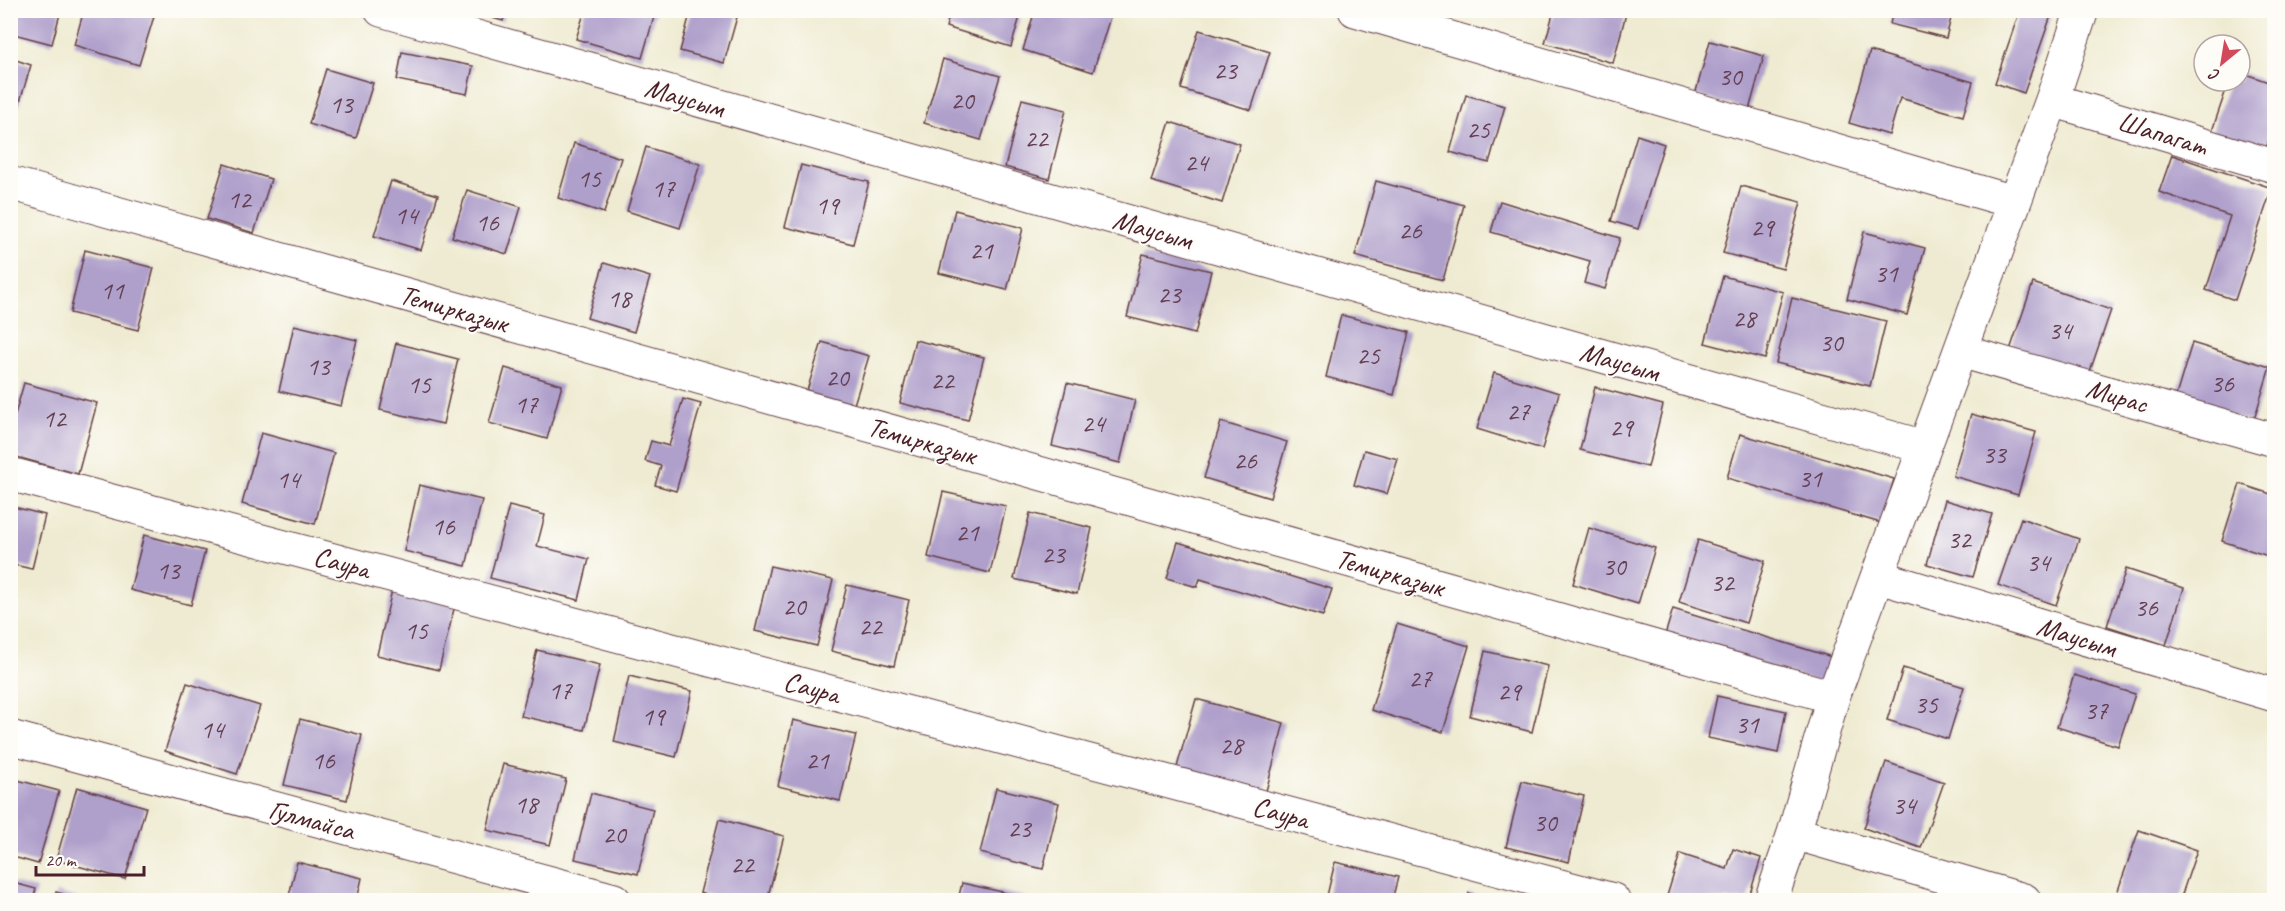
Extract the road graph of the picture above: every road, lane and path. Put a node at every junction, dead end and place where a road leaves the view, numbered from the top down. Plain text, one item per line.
1 (381, 10) edge
2 (1355, 10) edge
3 (2082, 10) edge
4 (2052, 100) junction
5 (2274, 166) edge
6 (10, 183) edge
7 (2014, 202) junction
8 (1960, 351) junction
9 (2274, 440) edge
10 (1924, 447) junction
11 (10, 474) edge
12 (1879, 576) junction
13 (2274, 695) edge
14 (1833, 697) junction
15 (10, 736) edge
16 (1794, 833) junction
17 (614, 900) edge
18 (1613, 900) edge
19 (1771, 900) edge
20 (2024, 900) edge

1 - 10 street, Маусым
2 - 7 street
3 - 4 street
4 - 5 street, Шапагат
4 - 7 street
6 - 14 street, Темирказык
7 - 8 street
8 - 9 street, Мирас
8 - 10 street
10 - 12 street
11 - 18 street, Саура
12 - 13 street, Маусым
12 - 14 street
14 - 16 street
15 - 17 street, Гулмайса
16 - 19 street
16 - 20 street

